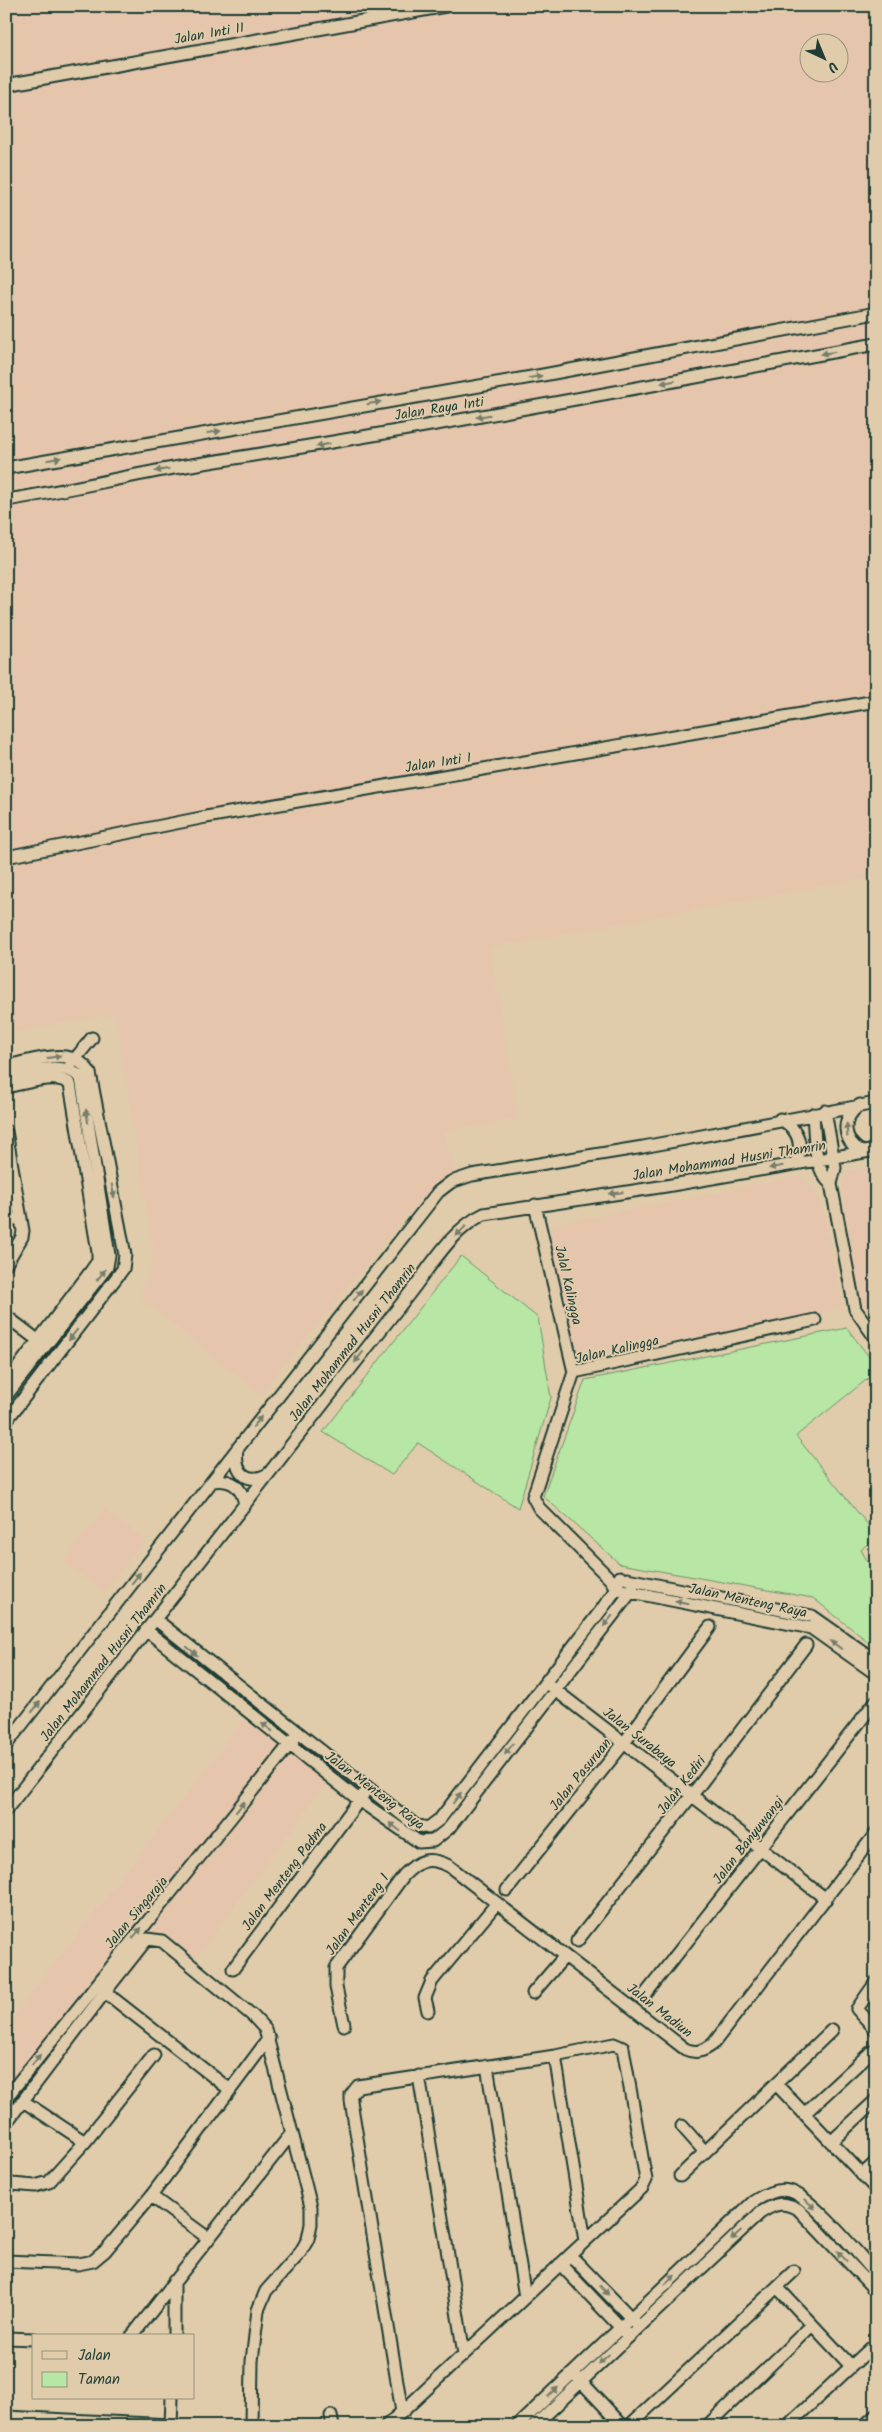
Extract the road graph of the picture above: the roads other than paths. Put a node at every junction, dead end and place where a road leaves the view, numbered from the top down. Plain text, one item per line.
1 (446, 6) edge
2 (6, 85) edge
3 (876, 313) edge
4 (876, 344) edge
5 (6, 468) edge
6 (6, 500) edge
7 (876, 701) edge
8 (6, 857) edge
9 (92, 1038) dead end
10 (74, 1058) junction
11 (6, 1066) edge
12 (66, 1074) junction
13 (6, 1077) edge
14 (6, 1087) edge
15 (876, 1103) edge
16 (860, 1105) junction
17 (825, 1111) junction
18 (812, 1114) junction
19 (780, 1120) junction
20 (6, 1131) edge
21 (876, 1150) edge
22 (8, 1152) edge
23 (862, 1152) junction
24 (834, 1158) junction
25 (818, 1160) junction
26 (795, 1164) junction
27 (831, 1184) junction
28 (535, 1205) junction
29 (21, 1218) junction
30 (6, 1220) edge
31 (6, 1264) edge
32 (6, 1316) edge
33 (816, 1320) dead end
34 (876, 1339) edge
35 (42, 1344) junction
36 (58, 1354) junction
37 (574, 1372) junction
38 (6, 1383) edge
39 (6, 1396) edge
40 (6, 1421) edge
41 (236, 1449) junction
42 (269, 1473) junction
43 (212, 1481) junction
44 (245, 1505) junction
45 (614, 1581) junction
46 (633, 1586) junction
47 (155, 1620) junction
48 (710, 1627) dead end
49 (146, 1630) junction
50 (806, 1645) dead end
51 (876, 1661) edge
52 (876, 1674) edge
53 (545, 1682) junction
54 (555, 1690) junction
55 (876, 1701) edge
56 (298, 1733) junction
57 (624, 1743) junction
58 (6, 1745) edge
59 (289, 1745) junction
60 (368, 1788) junction
61 (692, 1796) junction
62 (359, 1800) junction
63 (6, 1810) edge
64 (876, 1833) edge
65 (760, 1848) junction
66 (424, 1861) joint
67 (507, 1890) dead end
68 (826, 1898) junction
69 (497, 1903) junction
70 (577, 1941) dead end
71 (565, 1956) junction
72 (233, 1969) dead end
73 (876, 1982) edge
74 (105, 1992) junction
75 (533, 1993) dead end
76 (644, 1996) dead end
77 (428, 2011) dead end
78 (344, 2025) dead end
79 (832, 2030) dead end
80 (876, 2030) edge
81 (269, 2038) junction
82 (871, 2052) dead end
83 (154, 2055) dead end
84 (555, 2056) junction
85 (487, 2066) junction
86 (419, 2076) junction
87 (776, 2084) junction
88 (229, 2089) junction
89 (6, 2098) edge
90 (876, 2100) edge
91 (23, 2101) junction
92 (804, 2114) junction
93 (6, 2123) edge
94 (682, 2126) dead end
95 (291, 2134) junction
96 (85, 2142) junction
97 (831, 2142) junction
98 (705, 2152) junction
99 (876, 2162) edge
100 (862, 2175) junction
101 (680, 2176) dead end
102 (6, 2181) edge
103 (876, 2189) edge
104 (151, 2196) junction
105 (208, 2238) junction
106 (585, 2241) junction
107 (570, 2255) junction
108 (6, 2261) edge
109 (560, 2264) junction
110 (794, 2271) dead end
111 (876, 2274) edge
112 (174, 2281) junction
113 (777, 2287) junction
114 (876, 2291) edge
115 (525, 2296) junction
116 (630, 2317) junction
117 (812, 2325) junction
118 (639, 2326) junction
119 (620, 2327) junction
120 (134, 2334) edge
121 (174, 2334) edge
122 (629, 2335) junction
123 (6, 2338) edge
124 (32, 2339) edge
125 (871, 2348) dead end
126 (464, 2354) junction
127 (851, 2366) junction
128 (577, 2377) junction
129 (172, 2400) edge
130 (402, 2412) junction
131 (876, 2415) edge
132 (6, 2417) edge
133 (171, 2425) edge
134 (630, 2425) edge
135 (251, 2426) edge
136 (386, 2426) edge
137 (517, 2426) edge
138 (534, 2426) edge
139 (707, 2426) edge
140 (787, 2426) edge
141 (864, 2426) edge

1 - 2 street, Jalan Inti II
5 -> 3 street, Jalan Raya Inti
4 -> 6 street, Jalan Raya Inti
7 - 8 street, Jalan Inti I
9 - 10 street
11 -> 10 street
10 - 12 street
10 -> 36 street
12 - 13 street
12 - 14 street
12 - 35 street
15 - 16 street, Jalan Mohammad Husni Thamrin
16 - 17 street, Jalan Mohammad Husni Thamrin
23 -> 16 street
17 - 18 street, Jalan Mohammad Husni Thamrin
17 - 24 street
18 - 19 street, Jalan Mohammad Husni Thamrin
18 - 25 street
19 - 26 street
41 -> 19 street, Jalan Mohammad Husni Thamrin
20 - 22 street
21 - 23 street, Jalan Mohammad Husni Thamrin
22 - 29 street
23 - 24 street, Jalan Mohammad Husni Thamrin
24 - 25 street, Jalan Mohammad Husni Thamrin
24 - 27 street
25 - 26 street, Jalan Mohammad Husni Thamrin
25 - 27 street
26 -> 28 street, Jalan Mohammad Husni Thamrin
27 - 34 street
28 - 37 street, Jalal Kalingga
28 -> 42 street, Jalan Mohammad Husni Thamrin
29 - 30 street
29 - 31 street
32 - 35 street
33 - 37 street, Jalan Kalingga
35 - 36 street
35 - 38 street
35 - 39 street
36 - 40 street
37 - 45 street, Jalan Kalingga
41 - 42 street
41 - 43 street, Jalan Mohammad Husni Thamrin
42 - 44 street, Jalan Mohammad Husni Thamrin
43 - 44 street
58 -> 43 street, Jalan Mohammad Husni Thamrin
44 - 47 street, Jalan Mohammad Husni Thamrin
45 - 46 street, Jalan Menteng Raya
45 - 53 street, Jalan Menteng Raya
46 - 51 street, Jalan Menteng Raya
52 -> 46 street, Jalan Menteng Raya
46 -> 54 street, Jalan Menteng Raya
47 - 49 street, Jalan Mohammad Husni Thamrin
47 -> 56 street, Jalan Menteng Raya
48 - 57 street, Jalan Pasuruan
59 -> 49 street, Jalan Menteng Raya
49 - 63 street, Jalan Mohammad Husni Thamrin
50 - 61 street, Jalan Kediri
53 - 54 street, Jalan Surabaya
60 -> 53 street, Jalan Menteng Raya
54 - 57 street, Jalan Surabaya
54 -> 62 street, Jalan Menteng Raya
55 - 65 street, Jalan Banyuwangi
56 - 59 street, Jalan Singaraja
56 - 60 street, Jalan Menteng Raya
57 - 61 street, Jalan Surabaya
57 - 67 street, Jalan Pasuruan
59 - 62 street, Jalan Menteng Raya
89 -> 59 street, Jalan Singaraja
60 - 62 street, Jalan Menteng Padma
61 - 65 street, Jalan Surabaya
61 - 70 street, Jalan Kediri
62 - 72 street, Jalan Menteng Padma
64 - 68 street, Jalan Madiun
65 - 68 street, Jalan Surabaya
65 - 76 street, Jalan Banyuwangi
66 - 69 street, Jalan Madiun
66 - 78 street, Jalan Menteng 1
68 - 71 street, Jalan Madiun
69 - 71 street, Jalan Madiun
69 - 77 street
71 - 75 street
73 - 80 street
74 - 81 street
74 - 88 street
74 - 91 street
79 - 87 street
81 - 88 street
81 - 95 street
82 - 92 street
83 - 96 street
84 - 85 street
84 - 106 street
84 - 106 street
85 - 86 street
85 - 115 street
86 - 126 street
86 - 130 street
87 - 92 street
87 - 98 street
88 - 104 street
90 - 97 street
91 - 93 street
91 - 96 street
92 - 97 street
94 - 98 street
95 - 105 street
95 - 135 street
96 - 102 street
97 - 100 street
98 - 101 street
99 - 100 street
100 - 103 street
104 - 105 street
104 - 108 street
105 - 112 street
106 - 107 street
107 - 109 street
107 -> 116 street
109 - 115 street
109 - 119 street
110 - 113 street
116 -> 111 street
112 - 120 street
112 - 121 street
113 - 117 street
113 - 134 street
114 -> 118 street
115 - 126 street
116 - 118 street
116 - 119 street
117 - 127 street
117 - 139 street
118 - 122 street
119 - 122 street
119 - 128 street
122 -> 128 street
123 - 124 street
125 - 127 street
126 - 130 street
127 - 140 street
128 - 134 street
137 -> 128 street
128 - 138 street
129 - 133 street
130 - 136 street
131 - 141 street
132 - 133 street

